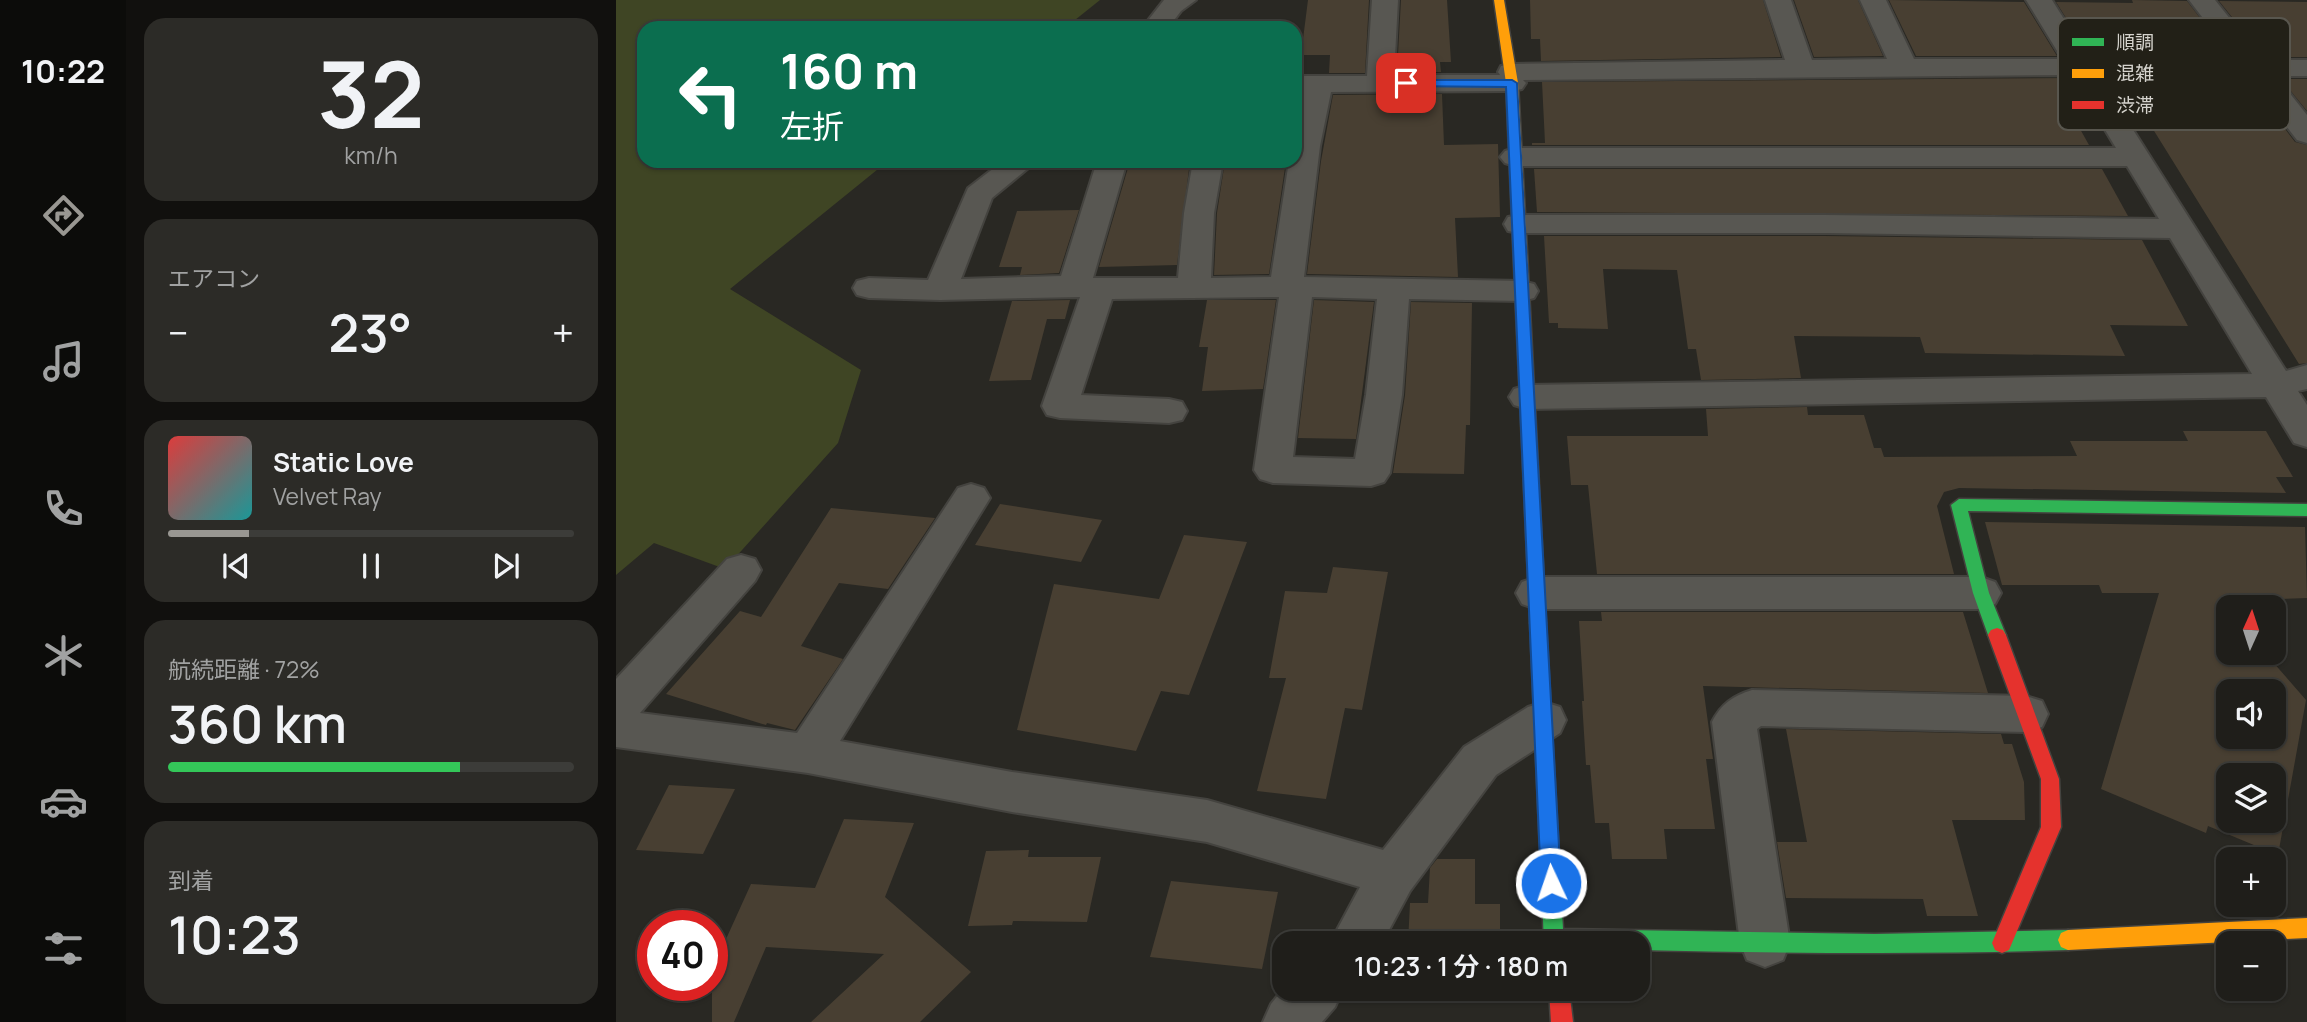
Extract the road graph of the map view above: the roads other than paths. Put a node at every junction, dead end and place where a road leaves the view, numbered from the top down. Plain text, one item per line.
1 (1183, 0) edge
2 (1385, 0) edge
3 (1499, 0) edge
4 (1778, 0) edge
5 (1873, 0) edge
6 (2039, 0) edge
7 (2202, 0) edge
8 (2216, 18) edge
9 (1160, 21) edge
10 (2058, 31) edge
11 (1904, 67) junction
12 (1801, 68) junction
13 (2058, 68) edge
14 (1511, 77) junction
15 (1380, 83) junction
16 (1307, 84) edge
17 (2290, 112) edge
18 (2120, 130) edge
19 (2307, 134) edge
20 (1302, 135) edge
21 (1515, 157) junction
22 (2137, 157) junction
23 (1013, 168) edge
24 (1111, 168) edge
25 (1207, 168) edge
26 (1300, 168) edge
27 (1518, 225) junction
28 (2181, 229) junction
29 (1292, 287) junction
30 (869, 288) dead end
31 (1087, 288) junction
32 (1194, 288) junction
33 (1394, 288) junction
34 (940, 290) junction
35 (1522, 291) junction
36 (2292, 381) edge
37 (1527, 397) junction
38 (1170, 411) dead end
39 (2307, 434) edge
40 (971, 498) dead end
41 (2307, 510) edge
42 (741, 570) dead end
43 (1536, 593) junction
44 (1981, 593) junction
45 (616, 709) edge
46 (2026, 714) junction
47 (1544, 720) junction
48 (616, 728) edge
49 (808, 754) junction
50 (1393, 874) junction
51 (2307, 928) edge
52 (1361, 931) edge
53 (1554, 931) edge
54 (1650, 941) edge
55 (1765, 943) junction
56 (2002, 943) junction
57 (1307, 1001) edge
58 (1560, 1001) edge
59 (1289, 1022) edge
60 (1562, 1022) edge

1 - 9 street
2 - 15 street
3 - 14 street
4 - 12 street
5 - 11 street
6 - 10 street
7 - 8 street
11 - 12 street
11 - 13 street
12 - 14 street
14 - 15 street
14 - 21 street
15 - 16 street
16 - 20 street
17 - 19 street
18 - 22 street
21 - 22 street
21 - 27 street
22 - 28 street
23 - 34 street
24 - 31 street
25 - 32 street
26 - 29 street
27 - 28 street
27 - 35 street
28 - 36 street
29 - 32 street
29 - 33 street
29 - 33 street
30 - 34 street
31 - 32 street
31 - 34 street
31 - 38 street
33 - 35 street
35 - 37 street
36 - 37 street
36 - 39 street
37 - 43 street
40 - 49 street
41 - 44 street
42 - 45 street
43 - 44 street
43 - 47 street
44 - 46 street
46 - 55 street
46 - 56 street
47 - 50 street
47 - 53 street
48 - 49 street
49 - 50 street
50 - 52 street
51 - 56 street
54 - 55 street
55 - 56 street
57 - 59 street
58 - 60 street

